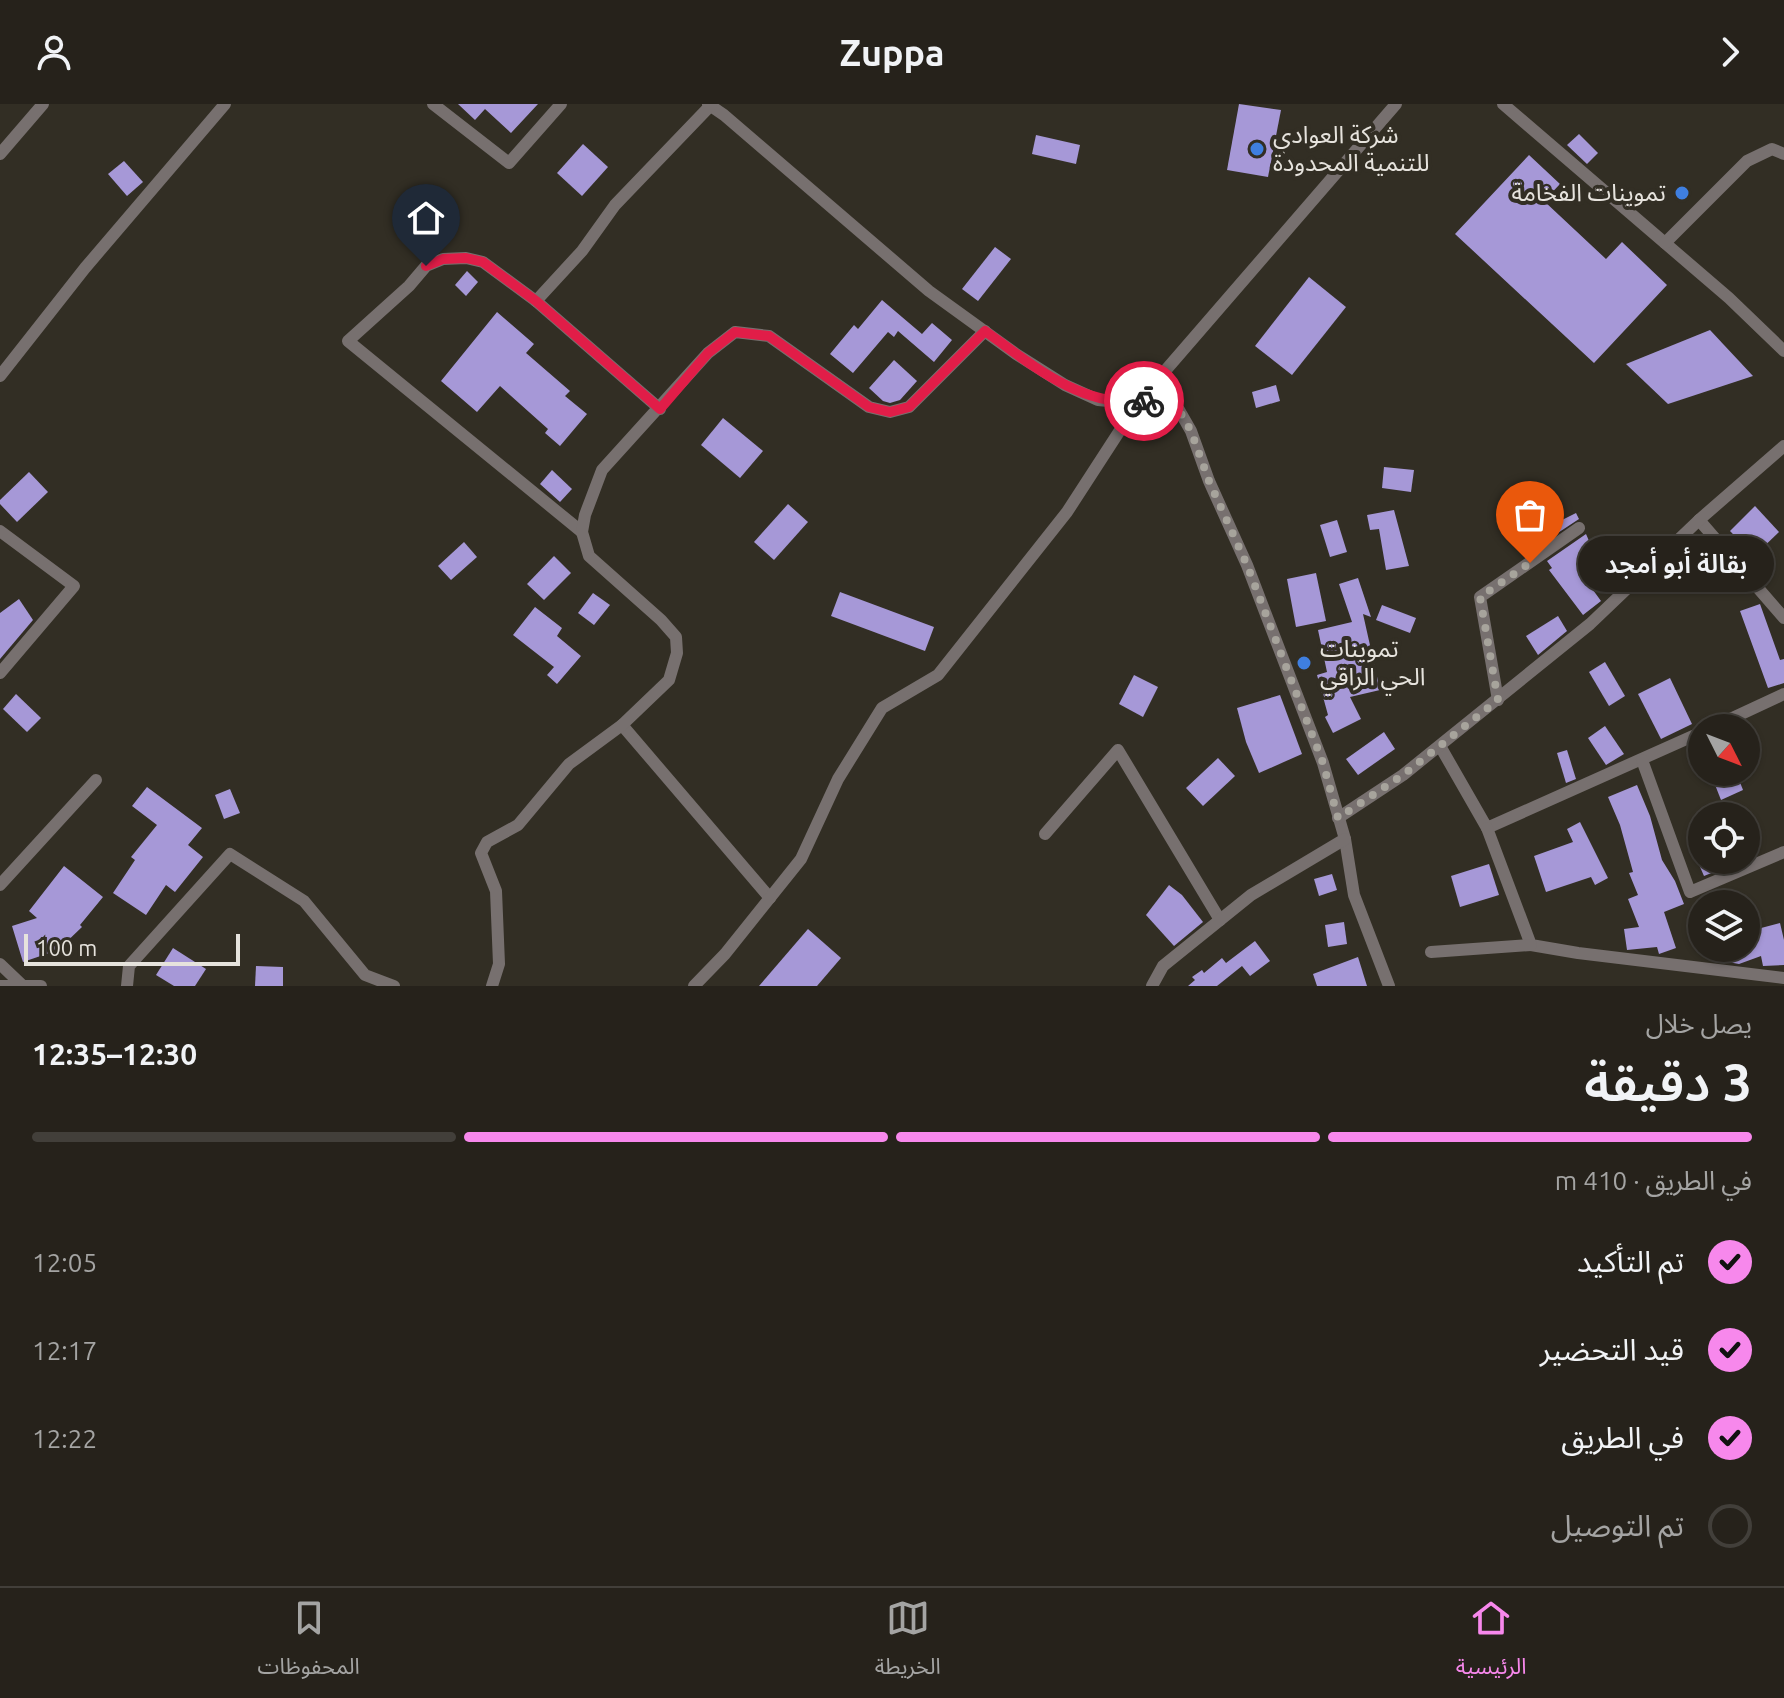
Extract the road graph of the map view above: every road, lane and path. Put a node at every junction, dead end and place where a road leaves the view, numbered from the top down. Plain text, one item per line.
1 (43, 104) edge
2 (225, 104) edge
3 (433, 104) edge
4 (561, 104) edge
5 (710, 104) edge
6 (1396, 104) edge
7 (1503, 104) edge
8 (0, 154) edge
9 (1784, 154) edge
10 (1665, 243) junction
11 (536, 301) junction
12 (985, 331) junction
13 (1784, 351) edge
14 (0, 376) edge
15 (1139, 401) junction
16 (660, 409) junction
17 (1784, 446) edge
18 (1699, 520) junction
19 (1579, 528) dead end
20 (0, 531) edge
21 (582, 532) junction
22 (1784, 618) edge
23 (0, 673) edge
24 (1784, 694) edge
25 (1498, 700) junction
26 (1741, 714) edge
27 (622, 725) junction
28 (1688, 739) edge
29 (1440, 746) junction
30 (1642, 760) junction
31 (96, 780) dead end
32 (1338, 818) junction
33 (1487, 828) junction
34 (1045, 834) dead end
35 (1345, 839) junction
36 (1784, 852) edge
37 (0, 885) edge
38 (770, 898) junction
39 (1220, 920) junction
40 (1531, 945) junction
41 (1431, 952) dead end
42 (0, 964) edge
43 (1784, 978) edge
44 (22, 985) edge
45 (0, 986) edge
46 (41, 986) edge
47 (127, 986) edge
48 (394, 986) edge
49 (492, 986) edge
50 (694, 986) edge
51 (1152, 986) edge
52 (1389, 986) edge

1 - 8 street
2 - 14 street
3 - 4 street
5 - 11 street
5 - 12 street
6 - 15 street
7 - 10 street
9 - 10 street
10 - 13 street
11 - 16 street
11 - 21 street
12 - 15 street
12 - 16 street
15 - 32 street
15 - 38 street
16 - 21 street
17 - 18 street
18 - 22 street
18 - 25 street
19 - 25 street
20 - 23 street
21 - 27 street
24 - 26 street
25 - 29 street
27 - 38 street
27 - 49 street
28 - 30 street
29 - 32 street
29 - 33 street
30 - 33 street
30 - 36 street
31 - 37 street
32 - 35 street
33 - 40 street
34 - 39 street
35 - 39 street
35 - 52 street
38 - 50 street
39 - 51 street
40 - 41 street
40 - 43 street
42 - 44 street
44 - 45 street
44 - 46 street
47 - 48 street

